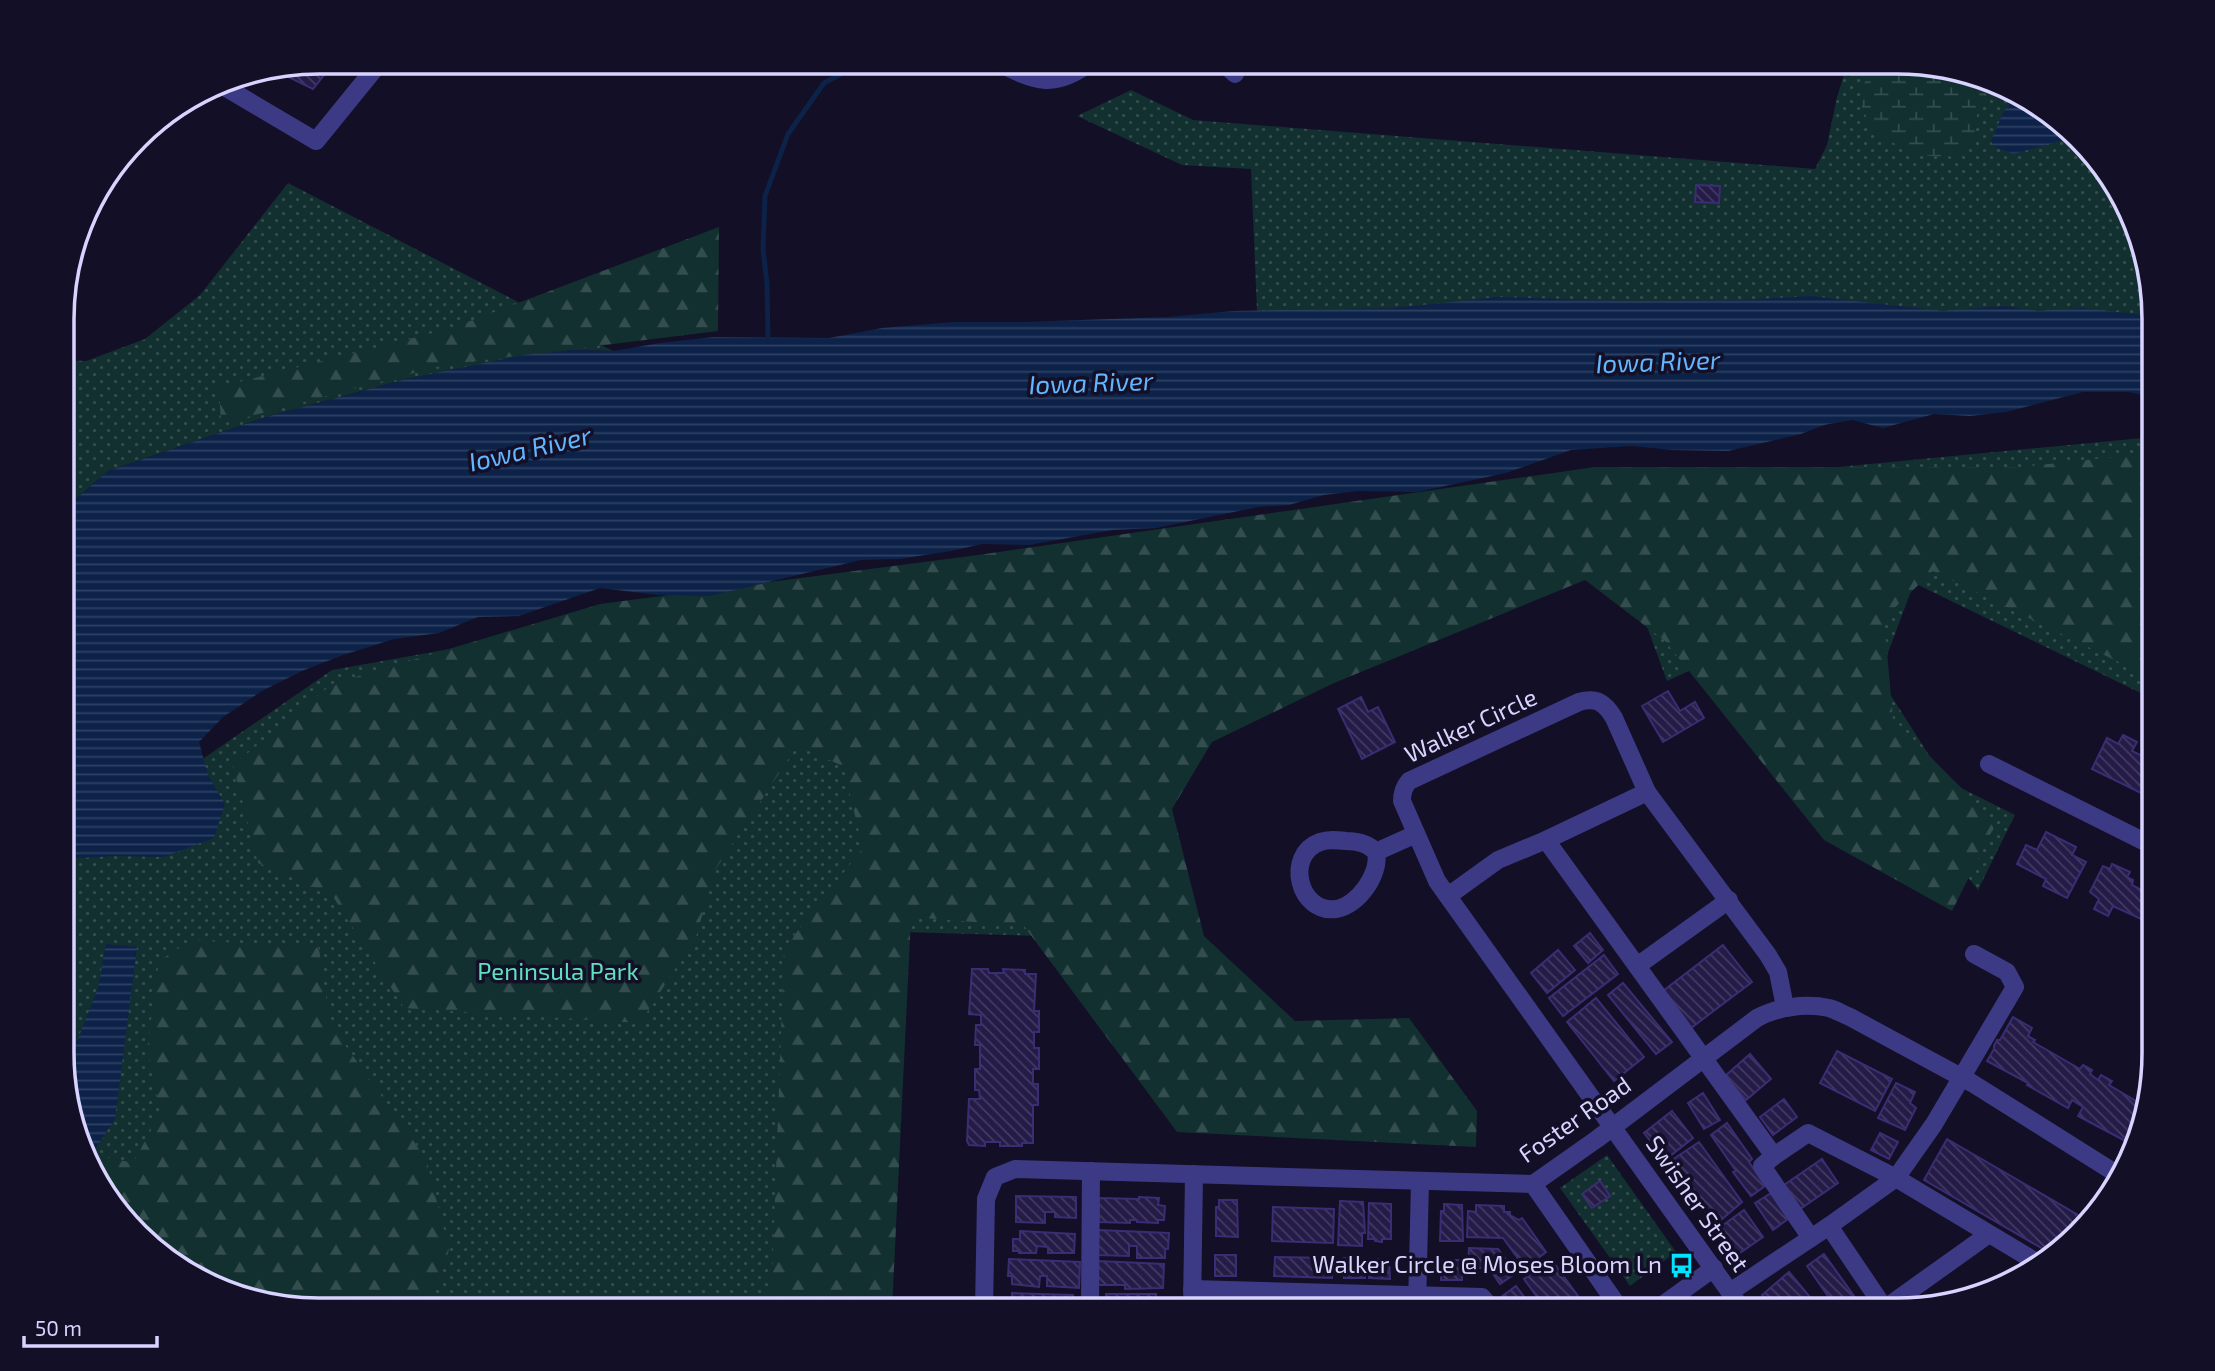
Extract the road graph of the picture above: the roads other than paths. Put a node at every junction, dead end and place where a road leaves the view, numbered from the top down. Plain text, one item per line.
1 (370, 74) edge
2 (1019, 74) edge
3 (1071, 74) edge
4 (230, 90) edge
5 (1989, 764) dead end
6 (1647, 792) junction
7 (1416, 834) junction
8 (1546, 840) junction
9 (2141, 840) edge
10 (1376, 852) junction
11 (1448, 896) junction
12 (1729, 900) junction
13 (1974, 954) dead end
14 (1637, 966) junction
15 (1784, 1007) junction
16 (1705, 1057) junction
17 (1962, 1077) junction
18 (1613, 1126) junction
19 (1774, 1156) junction
20 (2111, 1170) edge
21 (1091, 1171) junction
22 (1194, 1174) junction
23 (1896, 1178) junction
24 (1420, 1181) junction
25 (1533, 1184) junction
26 (1829, 1226) junction
27 (1989, 1234) junction
28 (1811, 1238) junction
29 (2030, 1258) edge
30 (1714, 1268) junction
31 (1192, 1289) junction
32 (1730, 1292) junction
33 (1192, 1297) edge
34 (1270, 1297) edge
35 (1417, 1297) edge
36 (1612, 1297) edge
37 (1673, 1297) edge
38 (1734, 1297) edge
39 (1876, 1297) edge
40 (1901, 1297) edge
41 (984, 1298) edge
42 (1090, 1298) edge

1 - 4 street
2 - 3 street
5 - 9 street
6 - 7 street, Walker Circle
6 - 8 street
6 - 12 street, Walker Circle
7 - 10 street
7 - 11 street, Walker Circle
8 - 11 street
8 - 14 street
10 - 10 street
11 - 18 street, Walker Circle
12 - 14 street
12 - 15 street, Walker Circle
13 - 17 street
14 - 16 street
15 - 16 street, Foster Road
15 - 17 street, Foster Road
16 - 18 street, Foster Road
16 - 19 street
17 - 20 street, Foster Road
17 - 23 street
18 - 25 street, Foster Road
18 - 30 street, Swisher Street
19 - 23 street
19 - 28 street
21 - 22 street, Foster Road
21 - 41 street, Foster Road
21 - 42 street
22 - 24 street, Foster Road
22 - 31 street
23 - 26 street
23 - 27 street
24 - 25 street, Foster Road
24 - 35 street
25 - 36 street
26 - 28 street
26 - 39 street
27 - 29 street
27 - 40 street
28 - 32 street
30 - 32 street, Swisher Street
30 - 37 street
31 - 33 street
31 - 34 street
32 - 38 street, Swisher Street

